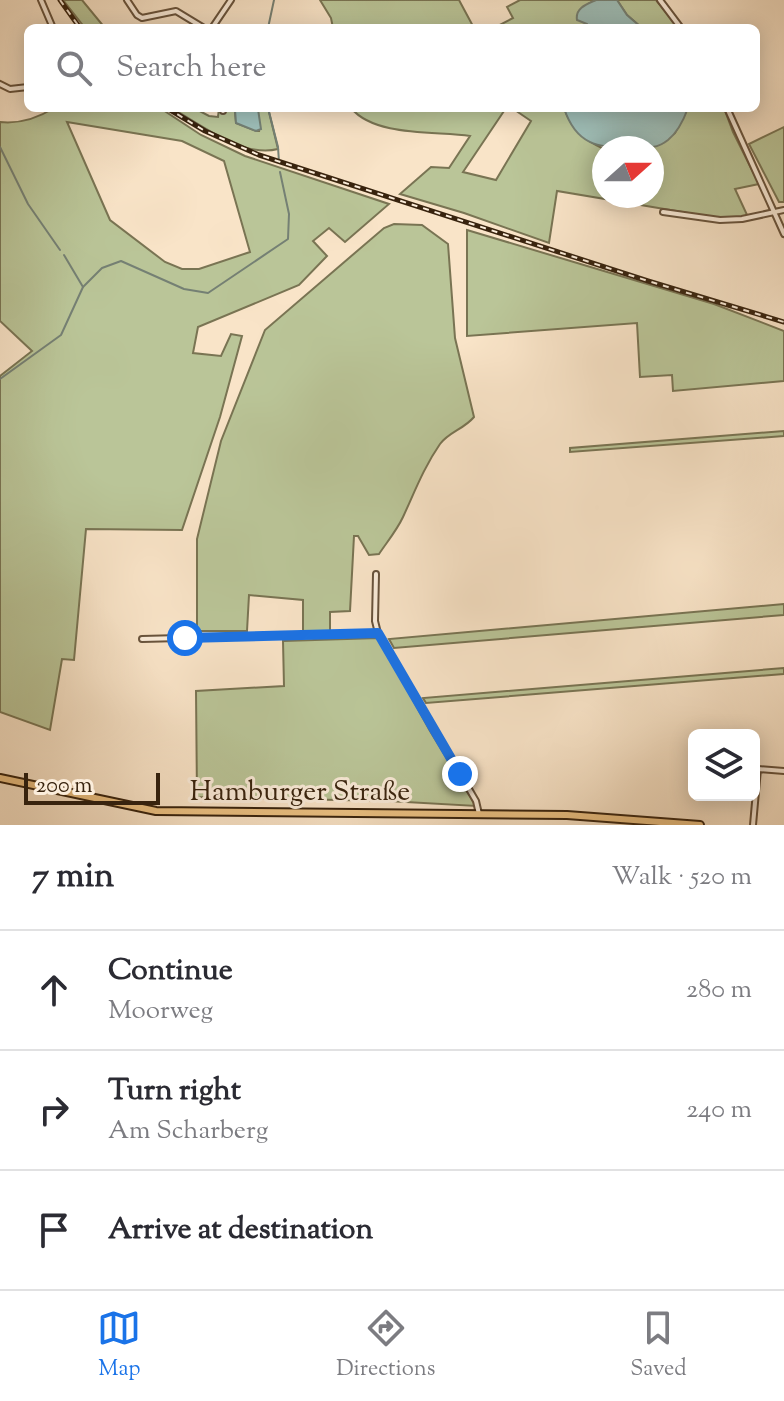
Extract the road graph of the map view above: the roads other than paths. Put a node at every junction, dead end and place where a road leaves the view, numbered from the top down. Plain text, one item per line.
1 (41, 0) edge
2 (127, 0) edge
3 (231, 0) edge
4 (660, 0) edge
5 (51, 24) edge
6 (197, 24) edge
7 (215, 24) edge
8 (678, 24) edge
9 (0, 84) edge
10 (24, 87) edge
11 (729, 112) edge
12 (784, 210) edge
13 (663, 212) dead end
14 (775, 212) junction
15 (784, 234) edge
16 (376, 574) dead end
17 (378, 633) junction
18 (142, 639) dead end
19 (760, 769) edge
20 (784, 771) edge
21 (0, 778) edge
22 (754, 801) edge
23 (479, 814) junction
24 (700, 825) edge
25 (753, 825) edge

1 - 5 street
2 - 6 street
3 - 7 street
4 - 8 street
9 - 10 street
11 - 14 street
12 - 14 street
13 - 14 street
14 - 15 street
16 - 17 street
17 - 18 street
17 - 23 street
19 - 20 street
21 - 23 main road, Hamburger Straße
22 - 25 street
23 - 24 main road, Hamburger Straße

